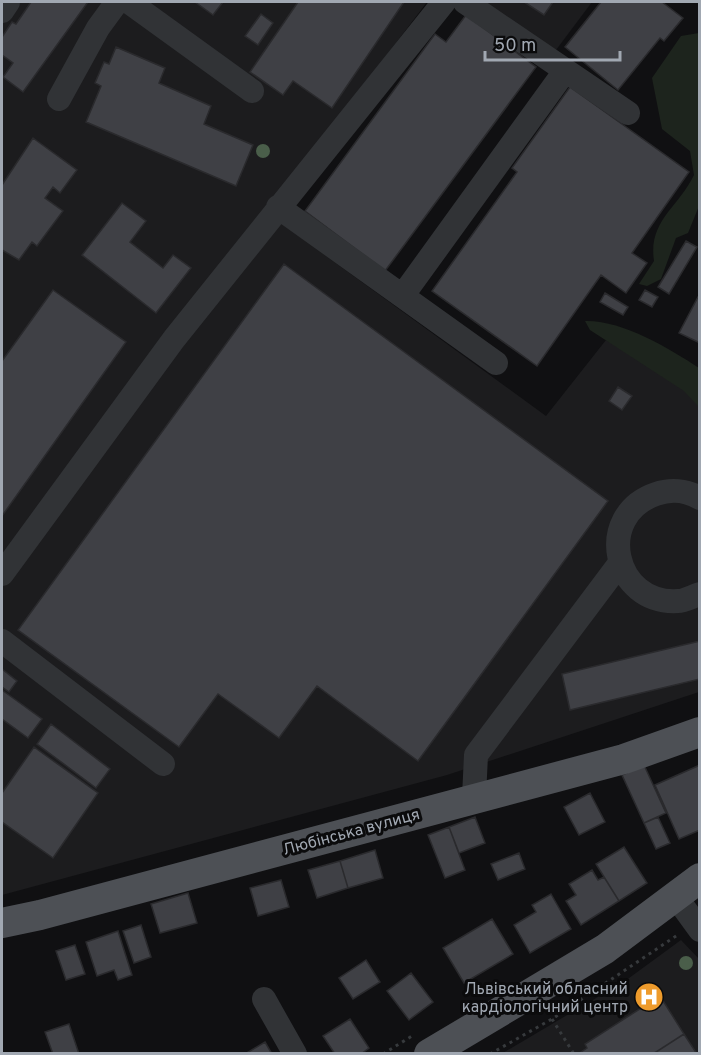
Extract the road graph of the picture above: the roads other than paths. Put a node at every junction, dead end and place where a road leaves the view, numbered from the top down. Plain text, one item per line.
1 (8, 2) edge
2 (117, 2) edge
3 (129, 2) edge
4 (444, 2) edge
5 (465, 2) edge
6 (2, 11) edge
7 (565, 71) junction
8 (252, 91) dead end
9 (59, 99) dead end
10 (628, 113) dead end
11 (278, 207) junction
12 (403, 296) junction
13 (496, 363) dead end
14 (699, 498) edge
15 (620, 563) junction
16 (2, 574) edge
17 (699, 594) edge
18 (2, 640) edge
19 (699, 732) edge
20 (163, 764) dead end
21 (474, 797) junction
22 (699, 878) edge
23 (676, 897) junction
24 (2, 923) edge
25 (692, 930) edge
26 (264, 999) dead end
27 (295, 1053) edge
28 (429, 1053) edge

1 - 6 street
2 - 9 street
3 - 8 street
4 - 11 street
5 - 7 street
7 - 10 street
7 - 12 street
11 - 12 street
11 - 16 street
12 - 13 street
14 - 15 street
15 - 17 street
15 - 21 street
18 - 20 street
19 - 21 main road, Любінська вулиця
21 - 24 main road, Любінська вулиця
22 - 23 main road
23 - 25 street
23 - 28 main road
26 - 27 street

